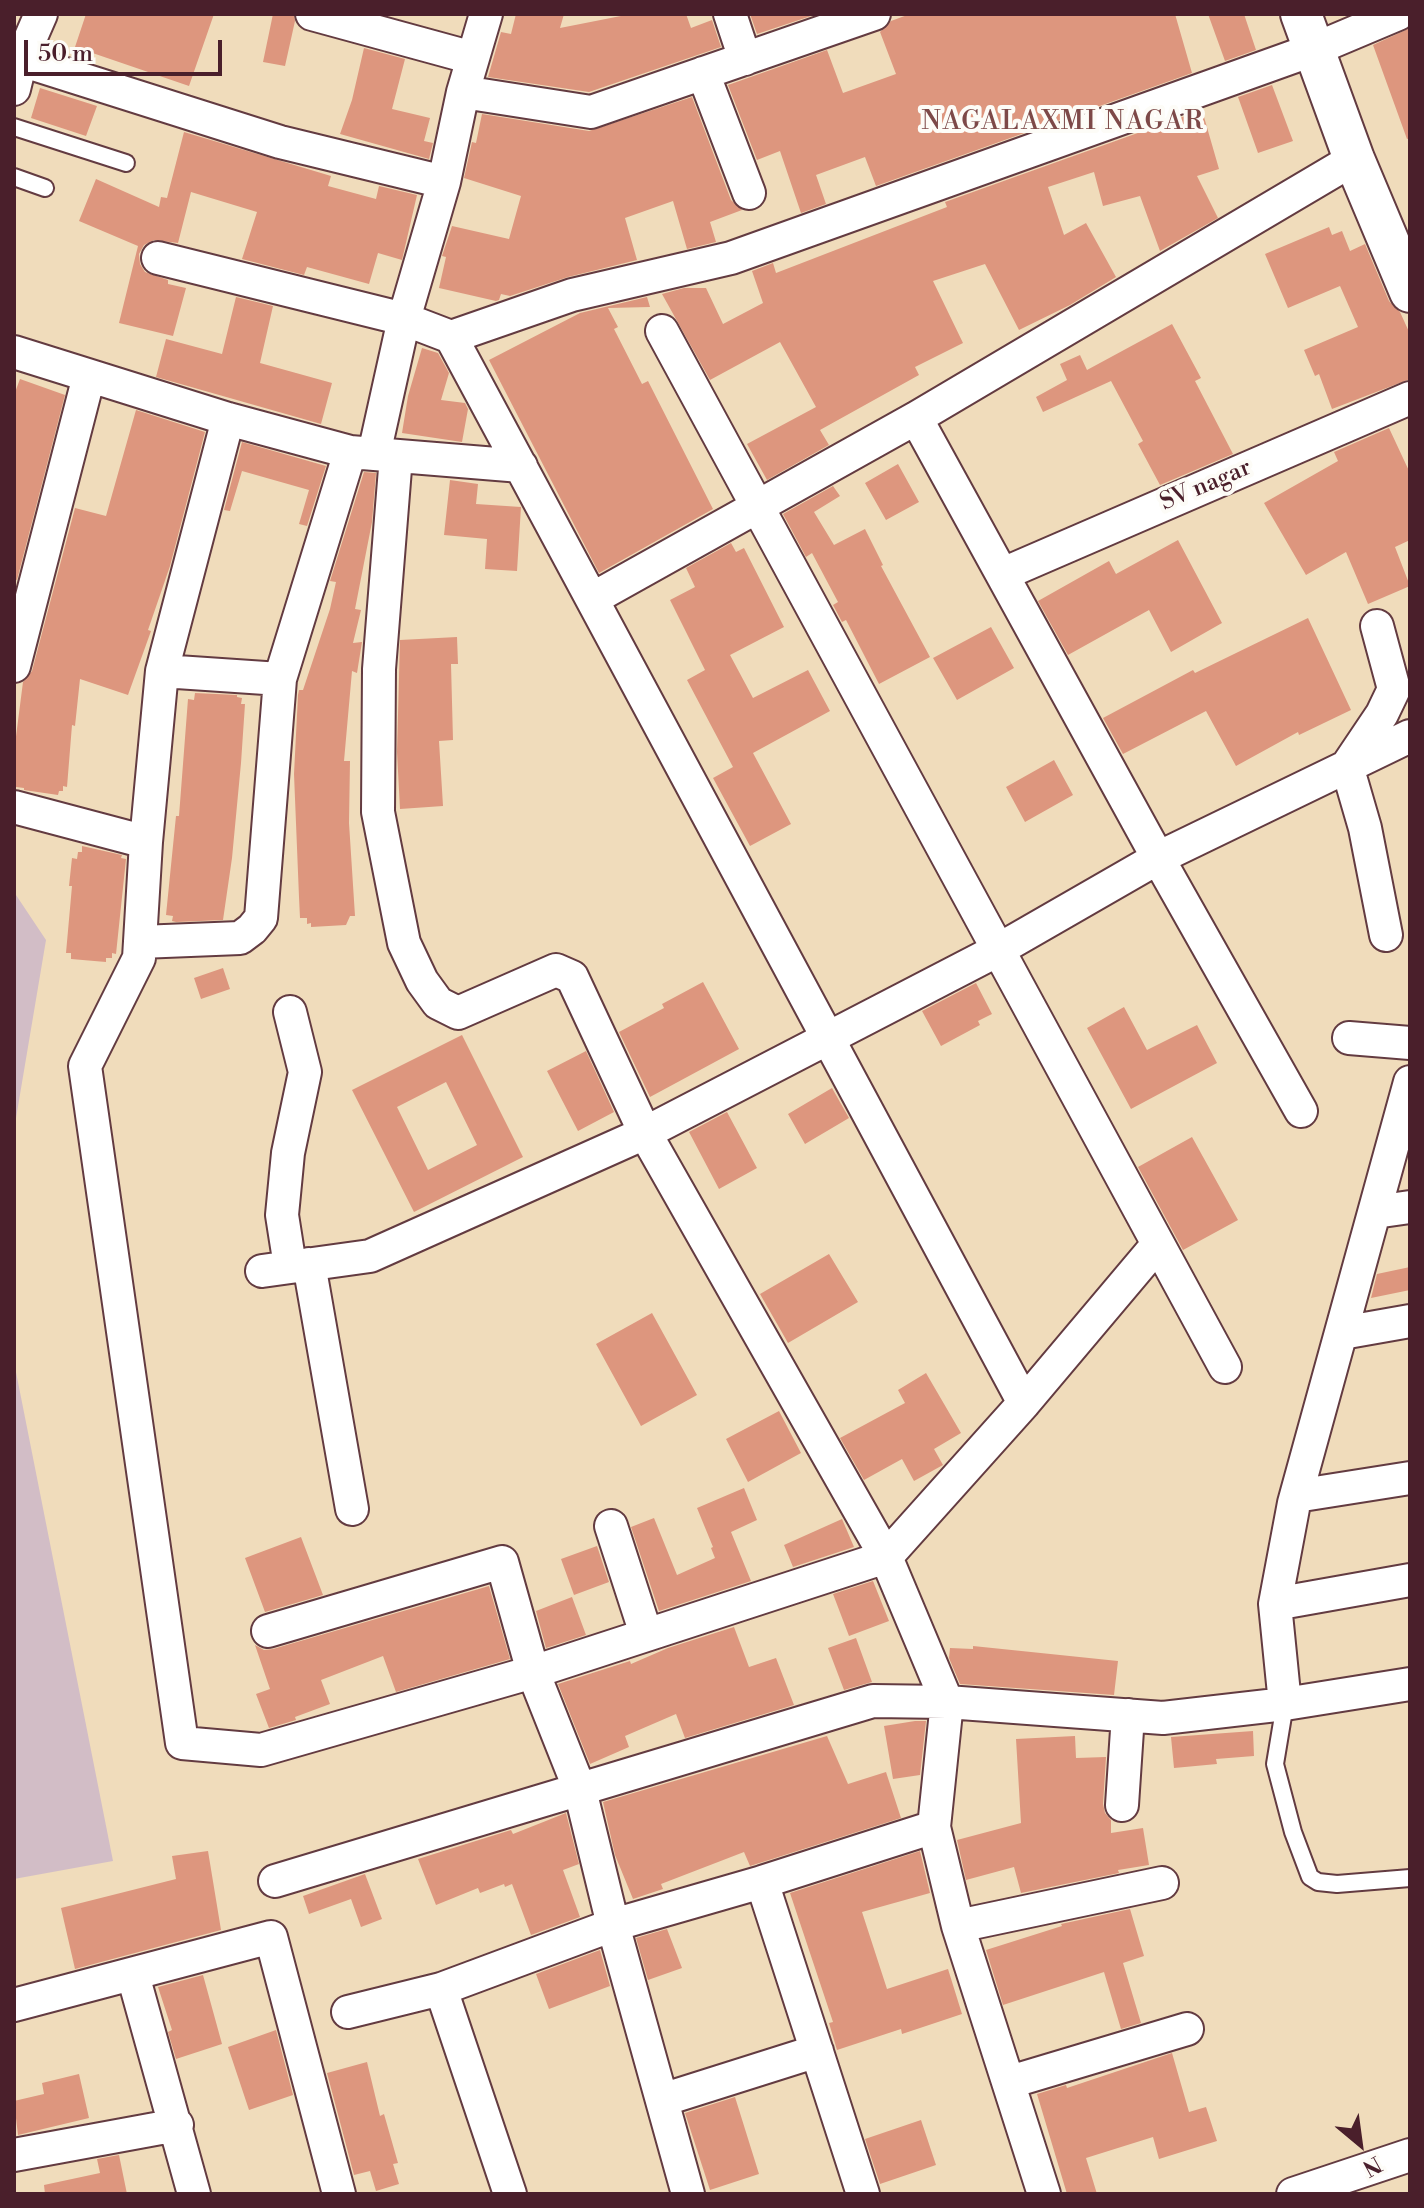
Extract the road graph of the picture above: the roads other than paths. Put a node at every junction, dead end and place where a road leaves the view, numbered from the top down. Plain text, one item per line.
1 (41, 14) edge
2 (312, 14) edge
3 (486, 14) edge
4 (730, 14) edge
5 (1398, 14) edge
6 (864, 16) edge
7 (1308, 32) edge
8 (473, 58) junction
9 (745, 59) junction
10 (703, 73) junction
11 (18, 75) edge
12 (463, 92) junction
13 (14, 127) edge
14 (1354, 159) junction
15 (126, 163) dead end
16 (14, 177) edge
17 (444, 182) junction
18 (45, 188) dead end
19 (749, 193) dead end
20 (158, 258) dead end
21 (1410, 292) edge
22 (404, 319) junction
23 (662, 331) dead end
24 (451, 337) junction
25 (14, 352) edge
26 (89, 376) junction
27 (1410, 398) edge
28 (916, 418) junction
29 (228, 419) junction
30 (373, 454) junction
31 (521, 466) junction
32 (758, 508) junction
33 (1003, 574) junction
34 (592, 599) junction
35 (1377, 626) dead end
36 (14, 666) edge
37 (162, 671) junction
38 (280, 679) junction
39 (1410, 736) edge
40 (1347, 766) junction
41 (14, 807) edge
42 (146, 842) junction
43 (1158, 858) junction
44 (1386, 935) dead end
45 (140, 942) junction
46 (998, 950) junction
47 (290, 1012) dead end
48 (828, 1038) junction
49 (1349, 1038) dead end
50 (1410, 1043) edge
51 (1410, 1082) edge
52 (1301, 1111) dead end
53 (645, 1133) junction
54 (1410, 1207) edge
55 (1375, 1212) junction
56 (1158, 1244) junction
57 (287, 1267) junction
58 (1410, 1321) edge
59 (1342, 1333) junction
60 (1225, 1367) dead end
61 (1024, 1403) junction
62 (1410, 1478) edge
63 (1296, 1496) junction
64 (352, 1509) dead end
65 (611, 1526) dead end
66 (886, 1557) junction
67 (1410, 1580) edge
68 (1275, 1604) junction
69 (268, 1631) dead end
70 (646, 1634) junction
71 (533, 1672) junction
72 (1410, 1684) edge
73 (947, 1702) junction
74 (1285, 1704) junction
75 (1128, 1715) junction
76 (580, 1790) junction
77 (1122, 1805) dead end
78 (934, 1827) junction
79 (1410, 1878) edge
80 (275, 1881) dead end
81 (762, 1882) junction
82 (1162, 1883) dead end
83 (613, 1925) junction
84 (958, 1926) junction
85 (133, 1975) junction
86 (441, 1989) junction
87 (14, 2005) edge
88 (348, 2012) dead end
89 (1187, 2029) dead end
90 (817, 2051) junction
91 (1010, 2082) junction
92 (662, 2100) junction
93 (177, 2125) junction
94 (14, 2155) edge
95 (1410, 2155) edge
96 (194, 2194) edge
97 (339, 2194) edge
98 (510, 2194) edge
99 (688, 2194) edge
100 (863, 2194) edge
101 (1044, 2194) edge
102 (1293, 2194) edge

1 - 11 street
2 - 8 street
3 - 8 street
4 - 9 street
5 - 7 street
6 - 9 street
7 - 14 street
7 - 24 street
8 - 12 street
9 - 10 street
10 - 12 street
10 - 19 street
11 - 17 street
12 - 17 street
13 - 15 lane
14 - 21 street
14 - 28 street
16 - 18 lane
17 - 22 street
20 - 22 street
22 - 24 street
22 - 30 street
23 - 32 street
24 - 31 street
25 - 26 street
26 - 29 street
26 - 36 street
27 - 33 street, SV nagar
28 - 32 street
28 - 33 street
29 - 30 street
29 - 37 street
30 - 31 street
30 - 38 street
30 - 53 street
31 - 34 street
32 - 34 street
32 - 46 street
33 - 43 street
34 - 48 street
35 - 40 street
37 - 38 street
37 - 42 street
38 - 45 street
39 - 40 street
40 - 43 street
40 - 44 street
41 - 42 street
42 - 45 street
43 - 46 street
43 - 52 street
45 - 71 street
46 - 48 street
46 - 56 street
47 - 57 street
48 - 53 street
48 - 61 street
49 - 50 street
51 - 55 street
53 - 57 street
53 - 66 street
54 - 55 street
55 - 59 street
56 - 60 street
56 - 61 street
57 - 64 street
58 - 59 street
59 - 63 street
61 - 66 street
62 - 63 street
63 - 68 street
65 - 70 street
66 - 70 street
66 - 73 street
67 - 68 street
68 - 74 street
69 - 71 street
70 - 71 street
71 - 76 street
72 - 74 street
73 - 75 street
73 - 76 street
73 - 78 street
74 - 75 street
74 - 79 lane
75 - 77 street
76 - 80 street
76 - 83 street
78 - 81 street
78 - 84 street
81 - 83 street
81 - 90 street
82 - 84 street
83 - 86 street
83 - 92 street
84 - 91 street
85 - 87 street
85 - 93 street
85 - 97 street
86 - 88 street
86 - 98 street
89 - 91 street
90 - 92 street
90 - 100 street
91 - 101 street
92 - 99 street
93 - 94 street
93 - 96 street
95 - 102 street

